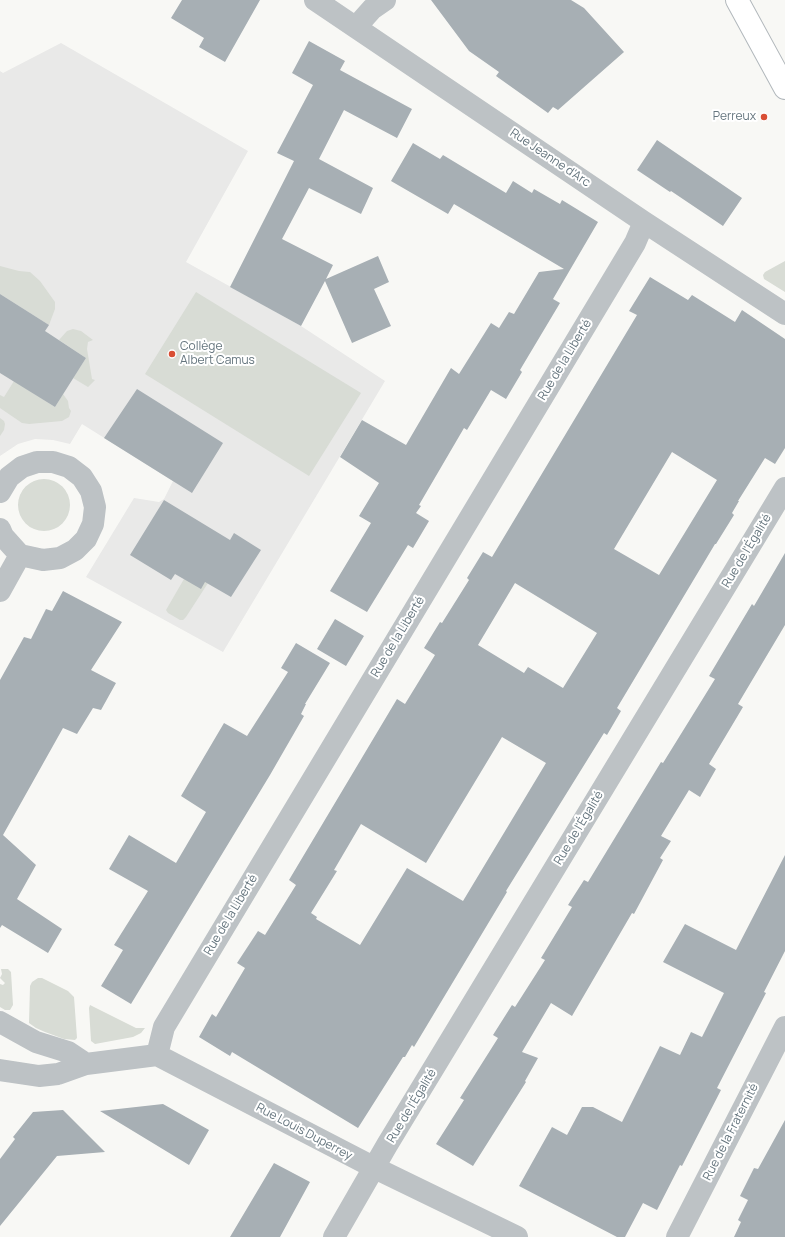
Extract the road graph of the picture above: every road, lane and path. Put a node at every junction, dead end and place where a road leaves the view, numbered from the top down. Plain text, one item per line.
1 (316, 0) edge
2 (385, 0) edge
3 (737, 0) edge
4 (356, 27) junction
5 (785, 88) edge
6 (644, 222) junction
7 (785, 314) edge
8 (785, 488) edge
9 (0, 492) edge
10 (0, 529) edge
11 (20, 555) junction
12 (0, 591) edge
13 (785, 1026) edge
14 (2, 1029) edge
15 (157, 1055) junction
16 (86, 1064) junction
17 (0, 1070) edge
18 (374, 1168) junction
19 (334, 1237) edge
20 (517, 1237) edge
21 (677, 1237) edge

1 - 4 street, Rue Jeanne d'Arc
2 - 4 street
3 - 5 main road
4 - 6 street, Rue Jeanne d'Arc
6 - 7 street, Rue Jeanne d'Arc
6 - 15 street, Rue de la Liberté
8 - 18 street, Rue de l'Égalité
9 - 11 street
10 - 11 street
11 - 12 street
13 - 21 street, Rue de la Fraternité
14 - 16 street
15 - 16 street
15 - 18 street, Rue Louis Duperrey
16 - 17 street
18 - 19 street, Rue de l'Égalité
18 - 20 street, Rue Louis Duperrey

